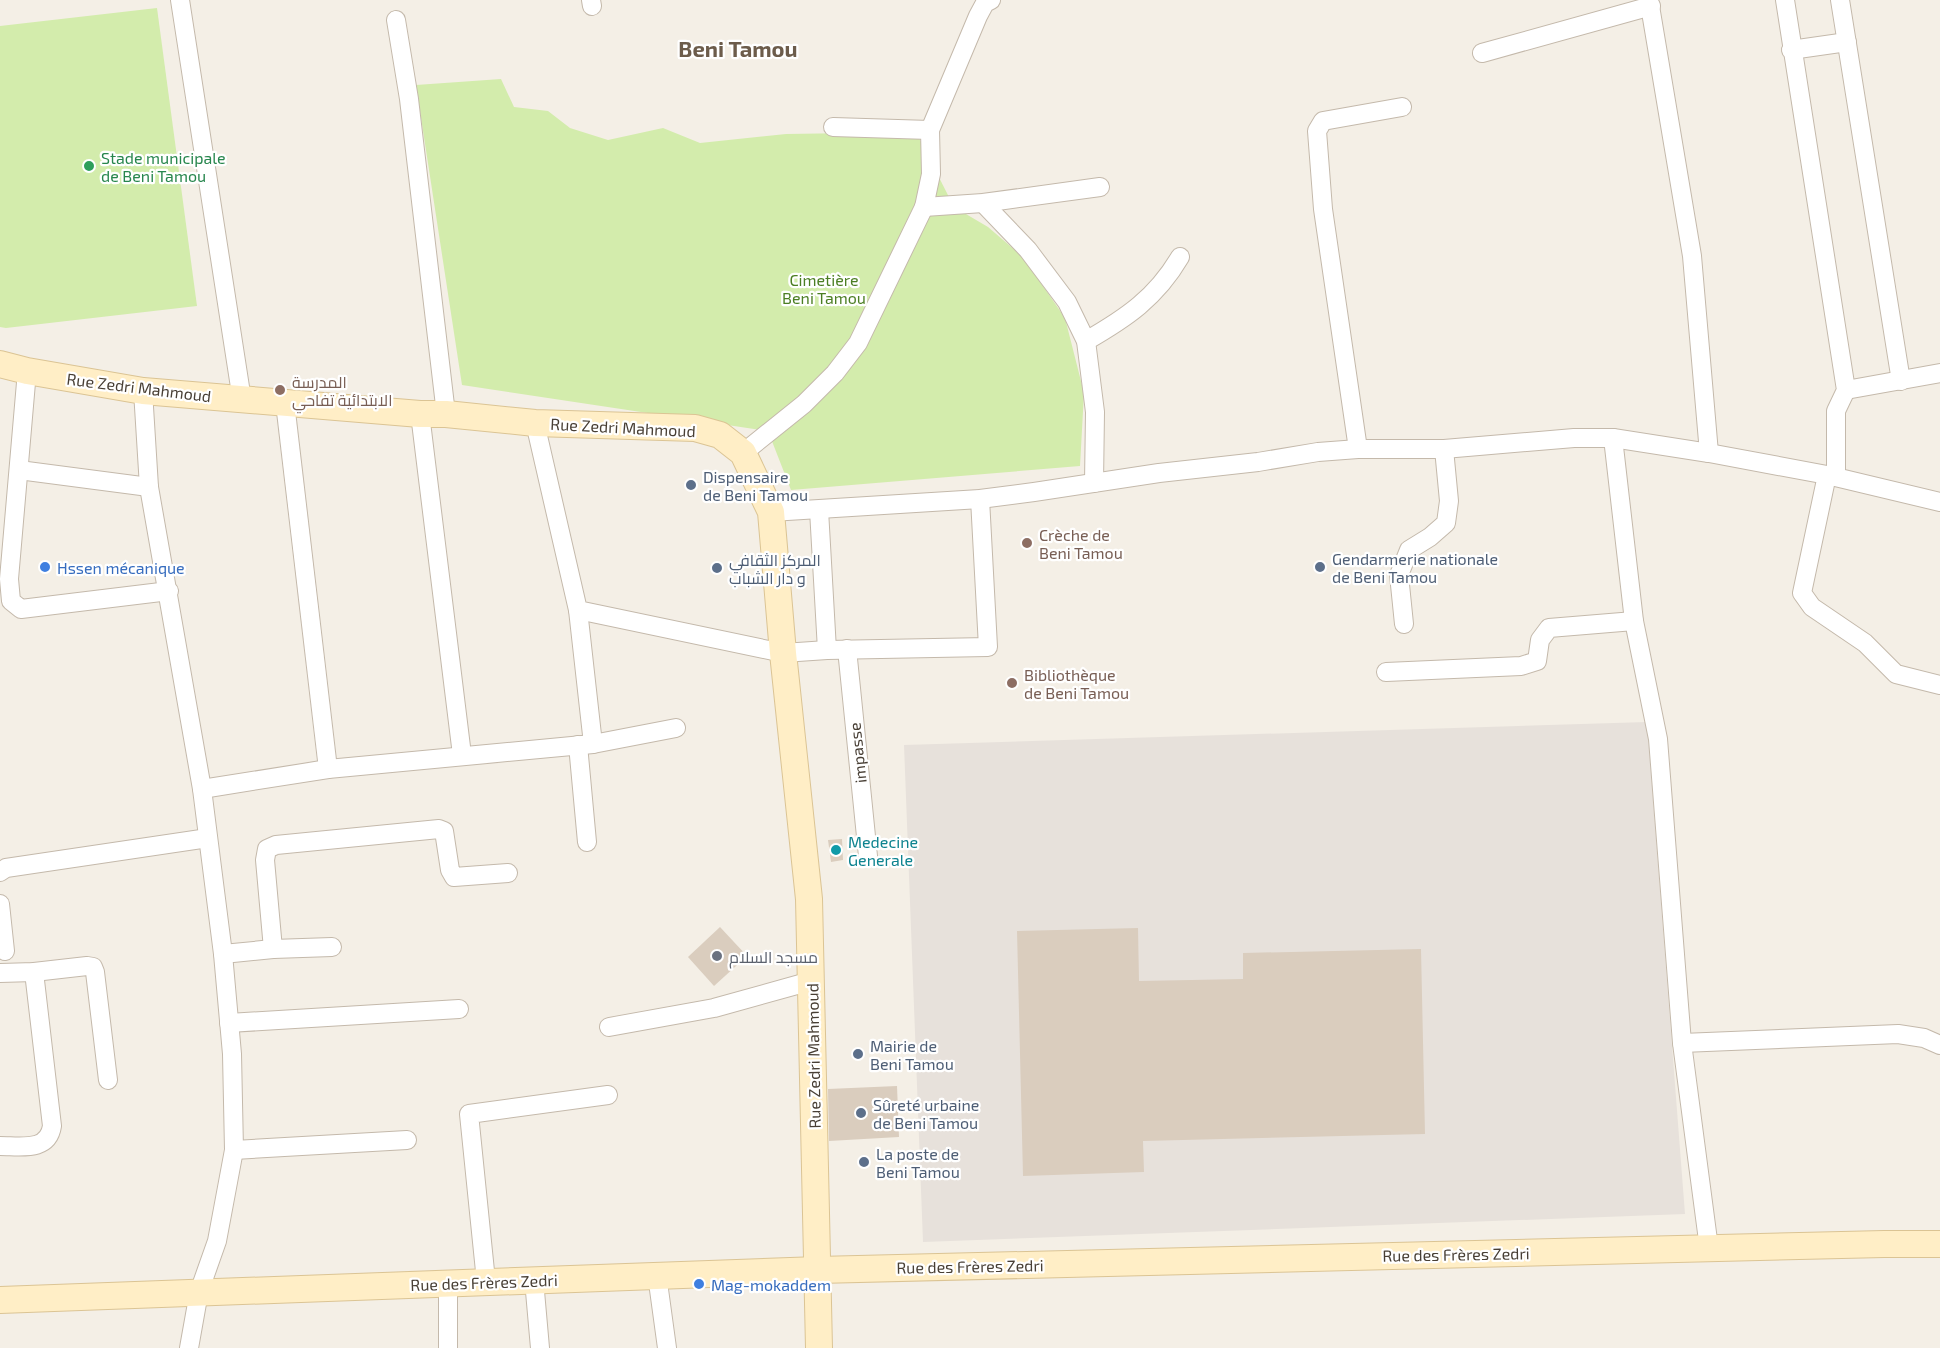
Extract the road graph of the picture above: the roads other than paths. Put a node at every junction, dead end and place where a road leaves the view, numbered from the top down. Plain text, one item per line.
1 (180, 0) edge
2 (991, 0) edge
3 (1785, 0) edge
4 (1839, 0) edge
5 (1650, 3) edge
6 (396, 20) dead end
7 (1847, 42) junction
8 (1791, 50) junction
9 (1482, 53) dead end
10 (1402, 107) dead end
11 (833, 127) dead end
12 (930, 130) junction
13 (1100, 187) dead end
14 (983, 203) junction
15 (924, 207) junction
16 (1180, 257) dead end
17 (1086, 341) junction
18 (0, 363) edge
19 (27, 371) junction
20 (1940, 373) edge
21 (1901, 381) junction
22 (1846, 390) junction
23 (143, 391) junction
24 (242, 400) junction
25 (285, 404) junction
26 (420, 414) junction
27 (446, 414) junction
28 (536, 423) junction
29 (1613, 438) junction
30 (1358, 448) junction
31 (1444, 449) junction
32 (743, 453) junction
33 (1709, 453) junction
34 (19, 470) junction
35 (1831, 476) junction
36 (1094, 483) junction
37 (149, 487) junction
38 (980, 499) junction
39 (1940, 502) edge
40 (819, 510) junction
41 (771, 512) junction
42 (168, 591) junction
43 (578, 610) junction
44 (1634, 621) junction
45 (1404, 624) dead end
46 (847, 649) junction
47 (827, 650) junction
48 (783, 653) junction
49 (1386, 672) dead end
50 (1940, 685) edge
51 (676, 728) dead end
52 (585, 744) junction
53 (462, 754) junction
54 (328, 769) junction
55 (202, 789) junction
56 (208, 838) junction
57 (587, 842) dead end
58 (868, 856) dead end
59 (0, 872) edge
60 (508, 873) dead end
61 (0, 904) edge
62 (332, 947) dead end
63 (273, 949) junction
64 (5, 951) dead end
65 (223, 954) junction
66 (34, 972) junction
67 (0, 973) edge
68 (811, 981) junction
69 (459, 1010) dead end
70 (229, 1023) junction
71 (609, 1027) dead end
72 (1682, 1043) junction
73 (1940, 1045) edge
74 (108, 1080) dead end
75 (608, 1095) dead end
76 (407, 1140) dead end
77 (0, 1146) edge
78 (234, 1150) junction
79 (1940, 1244) edge
80 (1709, 1248) junction
81 (818, 1270) junction
82 (657, 1275) junction
83 (534, 1280) junction
84 (486, 1281) junction
85 (448, 1284) junction
86 (199, 1292) junction
87 (0, 1300) edge
88 (189, 1348) edge
89 (448, 1348) edge
90 (540, 1348) edge
91 (667, 1348) edge
92 (819, 1348) edge

1 - 24 street
2 - 12 street
3 - 8 street
4 - 7 street
5 - 9 street
5 - 33 street
6 - 27 street
7 - 8 street
7 - 21 street
8 - 22 street
10 - 30 street
11 - 12 street
12 - 15 street
13 - 14 street
14 - 15 street
14 - 17 street
15 - 32 street
16 - 17 street
17 - 36 street
18 - 19 main road, Rue Zedri Mahmoud
19 - 23 main road, Rue Zedri Mahmoud
19 - 34 street
20 - 21 street
21 - 22 street
22 - 35 street
23 - 24 main road, Rue Zedri Mahmoud
23 - 37 street
24 - 25 main road, Rue Zedri Mahmoud
25 - 26 main road, Rue Zedri Mahmoud
25 - 54 street
26 - 27 main road, Rue Zedri Mahmoud
26 - 53 street
27 - 28 main road, Rue Zedri Mahmoud
28 - 32 main road, Rue Zedri Mahmoud
28 - 43 street
29 - 31 street
29 - 33 street
29 - 44 street
30 - 31 street
30 - 36 street
31 - 45 street
32 - 41 main road, Rue Zedri Mahmoud
33 - 35 street
34 - 37 street
34 - 42 street
35 - 39 street
35 - 50 street
36 - 38 street
37 - 42 street
38 - 40 street
38 - 46 street
40 - 41 street
40 - 47 street
41 - 48 main road, Rue Zedri Mahmoud
42 - 55 street
43 - 48 street
43 - 52 street
44 - 49 street
44 - 72 street
46 - 47 street
46 - 58 street, impasse
47 - 48 street
48 - 68 main road, Rue Zedri Mahmoud
51 - 52 street
52 - 53 street
52 - 57 street
53 - 54 street
54 - 55 street
55 - 56 street
56 - 59 street
56 - 65 street
60 - 63 street
61 - 64 street
62 - 63 street
63 - 65 street
65 - 70 street
66 - 67 street
66 - 74 street
66 - 77 street
68 - 71 street
68 - 81 main road, Rue Zedri Mahmoud
69 - 70 street
70 - 78 street
72 - 73 street
72 - 80 street
75 - 84 street
76 - 78 street
78 - 86 street
79 - 80 main road, Rue des Frères Zedri
80 - 81 main road, Rue des Frères Zedri
81 - 82 main road, Rue des Frères Zedri
81 - 92 main road, Rue Zedri Mahmoud
82 - 83 main road, Rue des Frères Zedri
82 - 91 street
83 - 84 main road, Rue des Frères Zedri
83 - 90 street
84 - 85 main road, Rue des Frères Zedri
85 - 86 main road, Rue des Frères Zedri
85 - 89 street
86 - 87 main road, Rue des Frères Zedri
86 - 88 street

